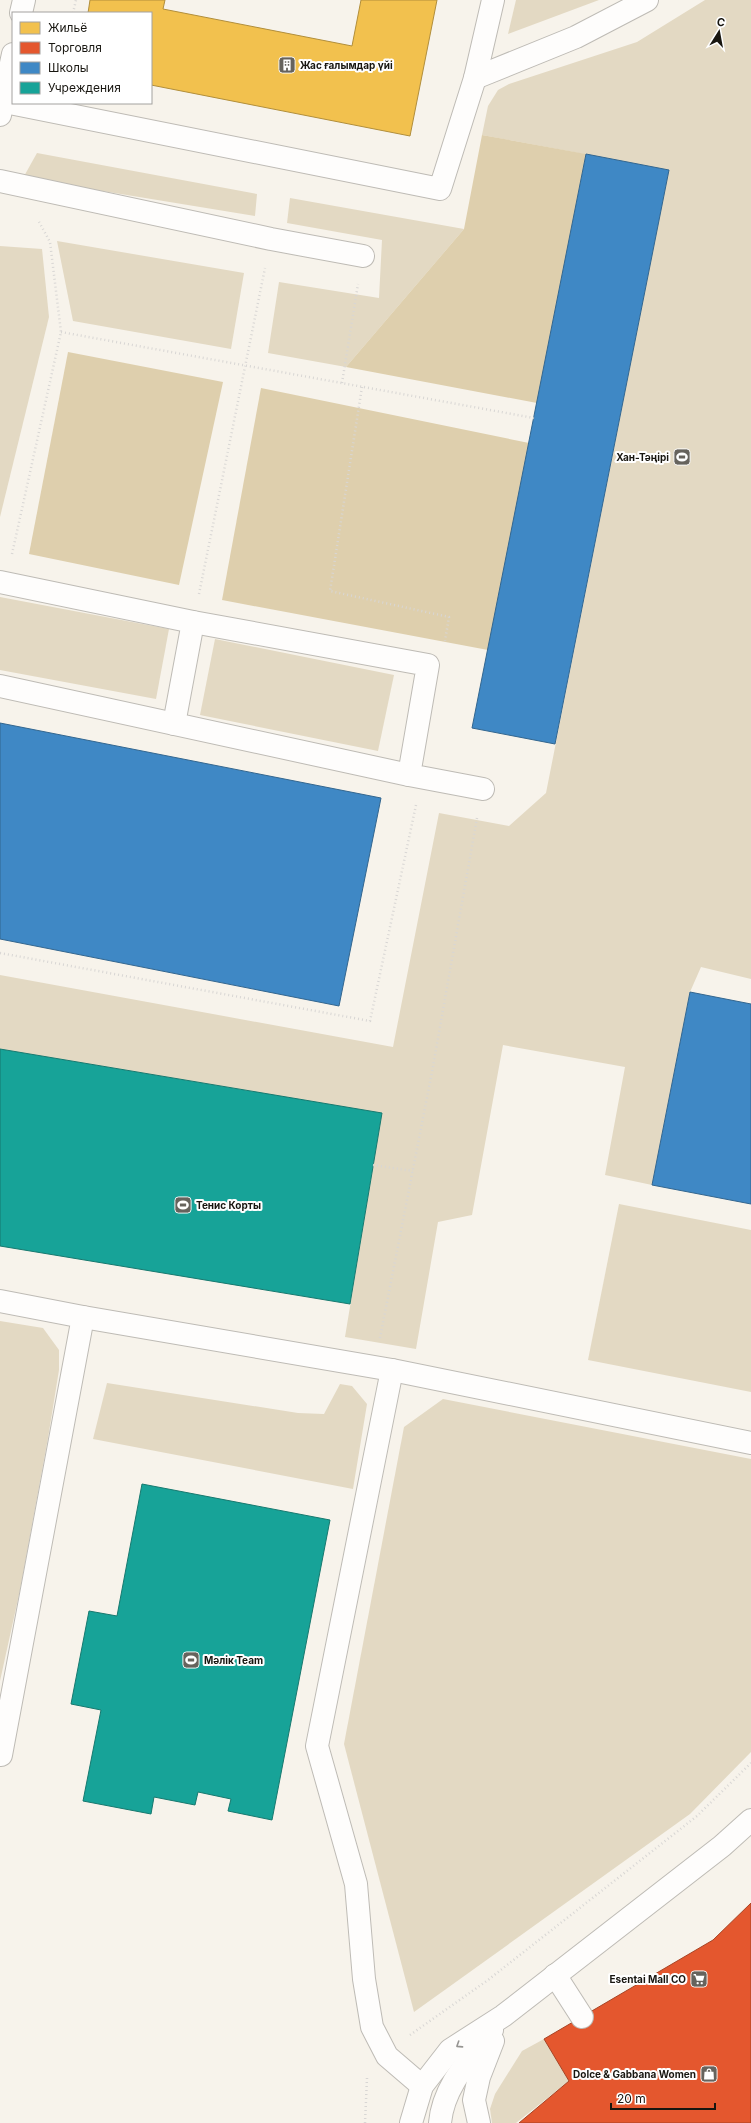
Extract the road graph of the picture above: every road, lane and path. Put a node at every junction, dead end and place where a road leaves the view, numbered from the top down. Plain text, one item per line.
1 (24, 0) edge
2 (76, 0) edge
3 (493, 0) edge
4 (647, 0) edge
5 (21, 12) edge
6 (73, 12) edge
7 (12, 58) edge
8 (475, 78) junction
9 (1, 106) edge
10 (10, 184) edge
11 (271, 239) junction
12 (363, 256) joint
13 (60, 332) junction
14 (246, 365) junction
15 (342, 383) junction
16 (362, 387) junction
17 (534, 418) dead end
18 (3, 582) edge
19 (193, 622) junction
20 (444, 648) dead end
21 (0, 686) edge
22 (174, 724) junction
23 (416, 776) junction
24 (482, 789) joint
25 (0, 953) edge
26 (373, 1165) dead end
27 (413, 1171) junction
28 (0, 1301) edge
29 (83, 1317) junction
30 (383, 1369) junction
31 (751, 1442) edge
32 (1, 1755) dead end
33 (751, 1764) edge
34 (751, 1820) edge
35 (555, 1975) junction
36 (503, 2016) junction
37 (582, 2017) dead end
38 (387, 2056) junction
39 (422, 2086) junction
40 (365, 2123) edge
41 (410, 2123) edge
42 (440, 2123) edge
43 (479, 2123) edge

1 - 5 street
2 - 6 path
3 - 8 street
4 - 8 street
7 - 9 street
8 - 9 street
10 - 11 street
10 - 13 path
11 - 12 street
11 - 14 path
12 - 15 path
13 - 14 path
13 - 18 path
14 - 15 path
14 - 19 path
15 - 16 path
16 - 17 path
16 - 20 path
18 - 19 street
19 - 22 street
19 - 23 street
21 - 22 street
22 - 23 street
23 - 24 street
23 - 25 path
24 - 27 path
26 - 27 path
27 - 30 path
28 - 29 street
29 - 30 street
29 - 32 street
30 - 31 street
30 - 38 street
33 - 38 path
34 - 35 street
35 - 36 street
35 - 37 street
36 -> 39 street
36 - 42 street
36 - 43 street
38 - 39 street
38 - 40 path
39 - 41 street

